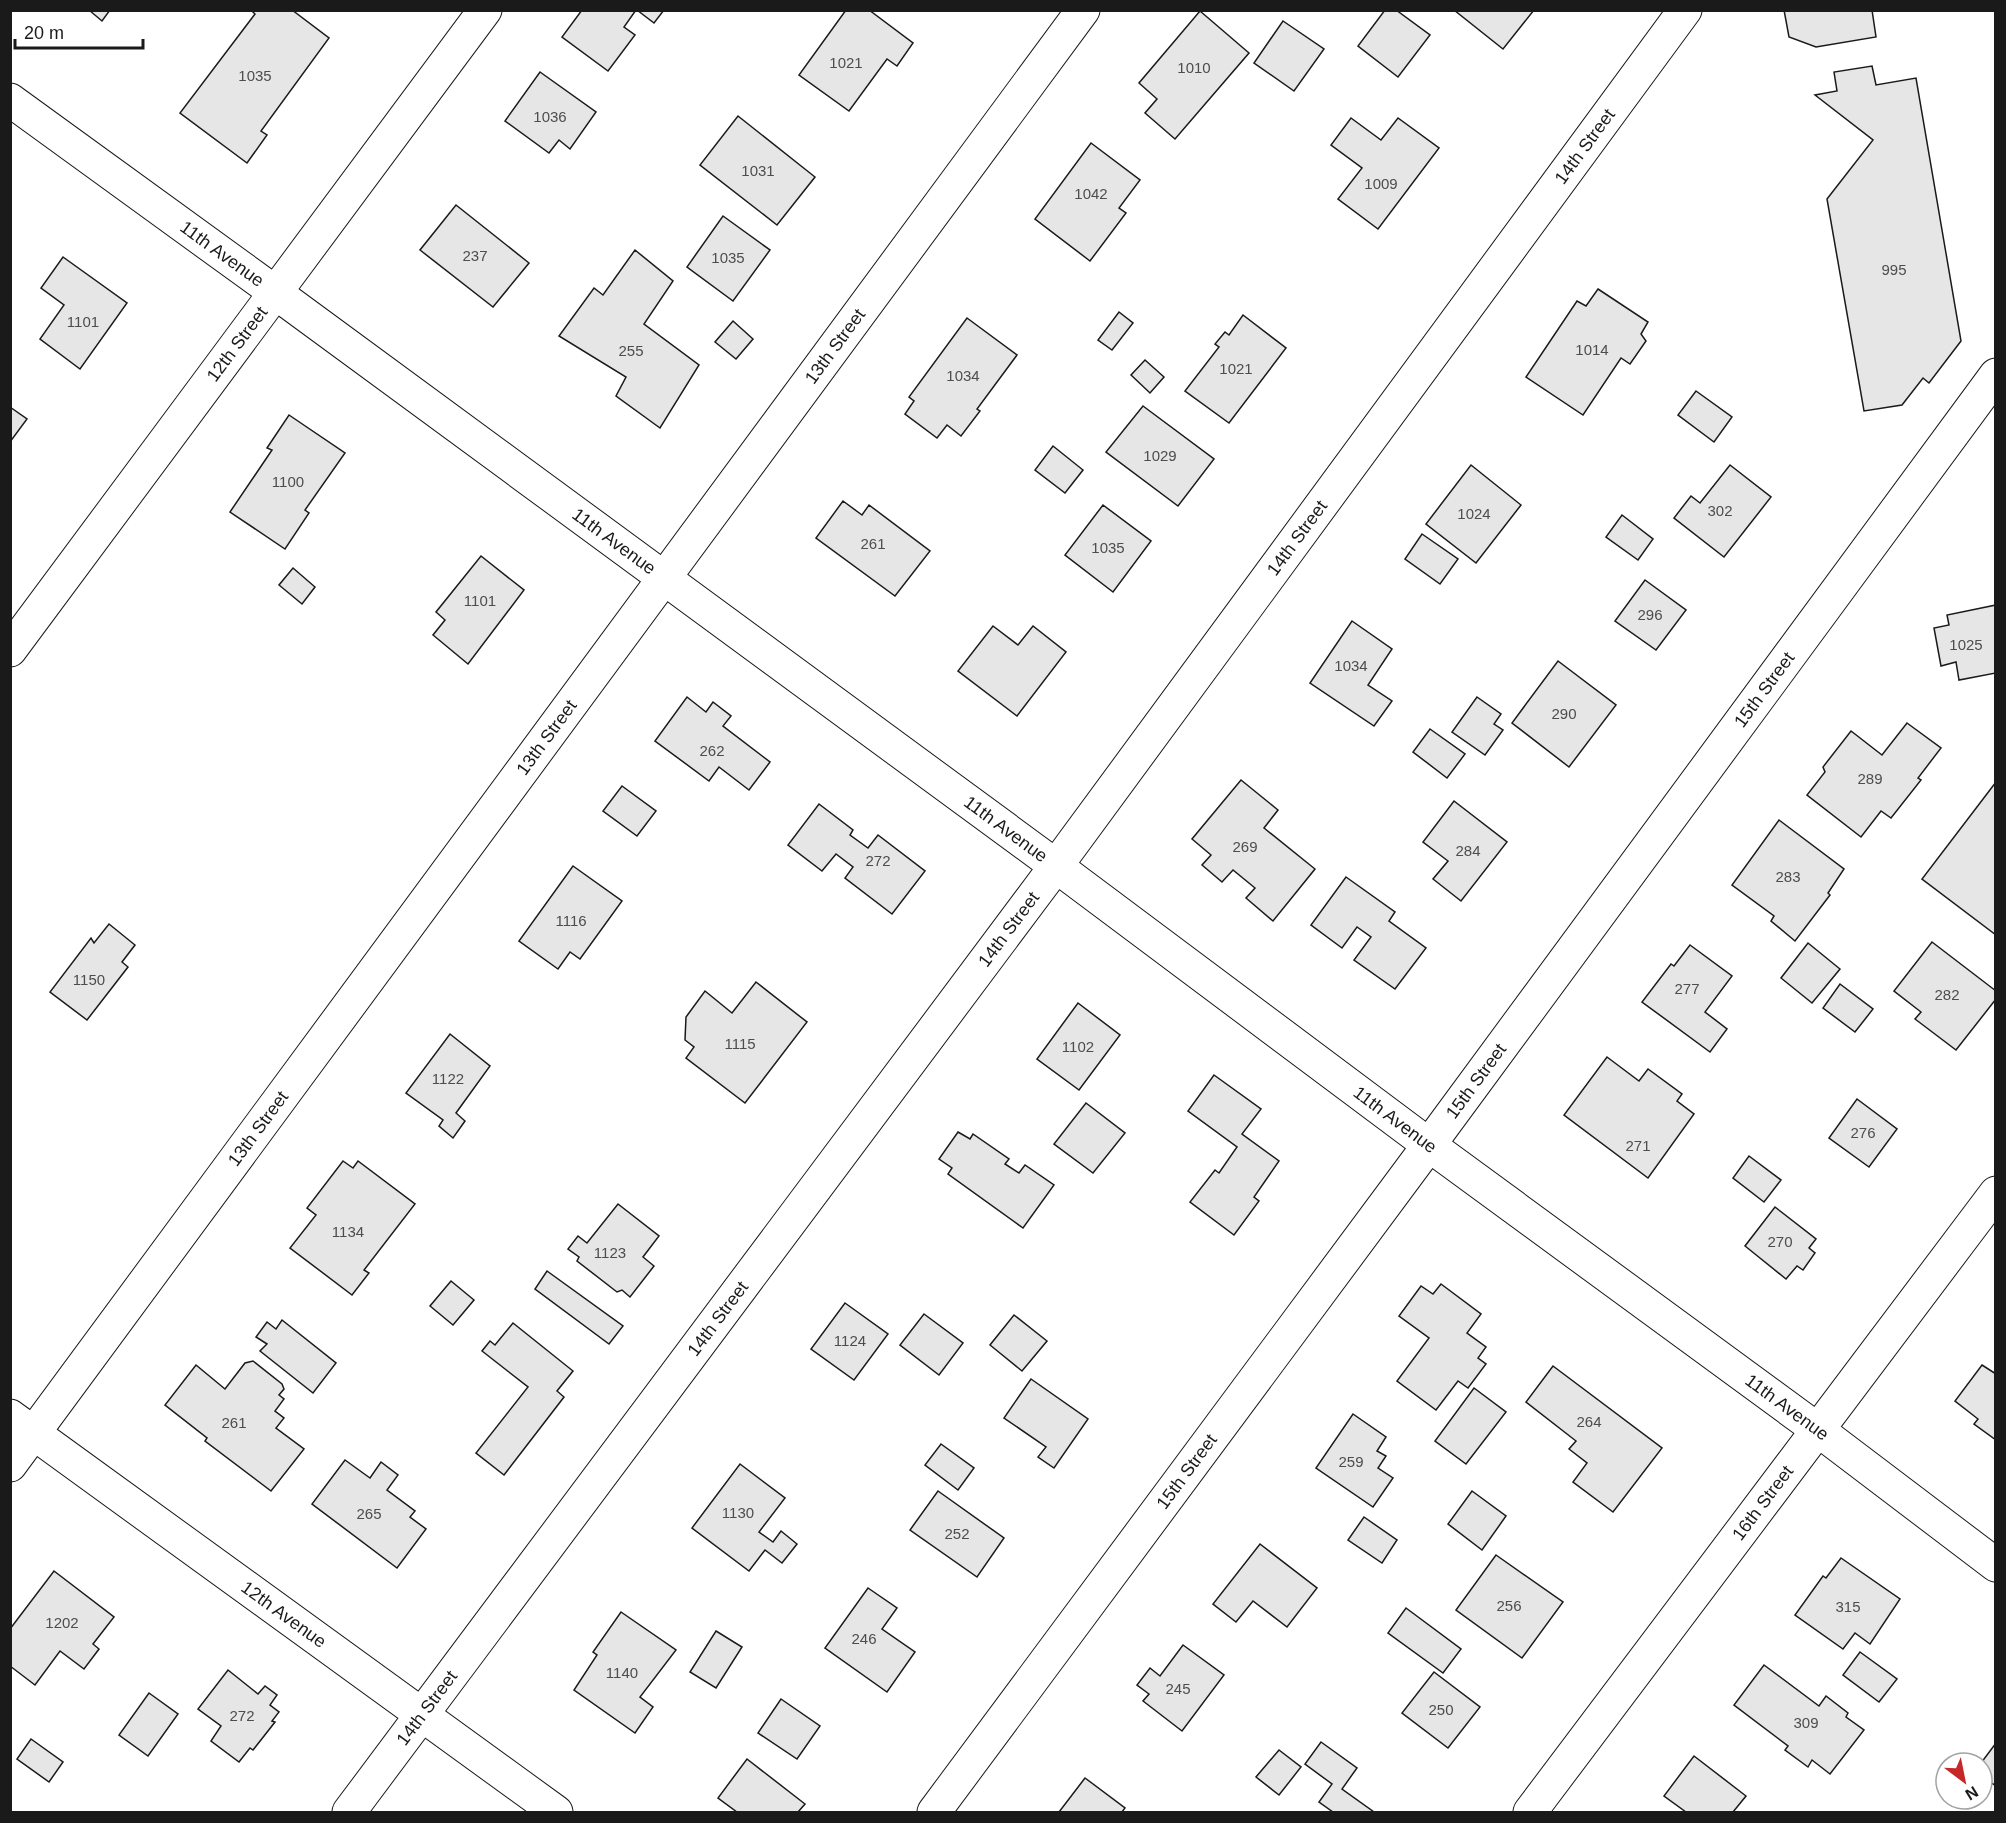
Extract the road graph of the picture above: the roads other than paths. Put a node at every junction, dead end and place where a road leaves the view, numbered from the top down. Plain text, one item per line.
1 (485, 10) edge
2 (1083, 10) edge
3 (1684, 11) edge
4 (10, 100) edge
5 (276, 293) junction
6 (1995, 375) edge
7 (664, 577) junction
8 (10, 650) edge
9 (1056, 866) junction
10 (1429, 1145) junction
11 (1995, 1193) edge
12 (22, 1424) edge
13 (1818, 1430) junction
14 (10, 1465) edge
15 (1995, 1565) edge
16 (421, 1714) junction
17 (349, 1812) edge
18 (556, 1812) edge
19 (934, 1812) edge
20 (1530, 1812) edge

1 - 5 street, 12th Street
2 - 7 street, 13th Street
3 - 9 street, 14th Street
4 - 5 street, 11th Avenue
5 - 7 street, 11th Avenue
5 - 8 street, 12th Street
6 - 10 street, 15th Street
7 - 9 street, 11th Avenue
7 - 12 street, 13th Street
9 - 10 street, 11th Avenue
9 - 16 street, 14th Street
10 - 13 street, 11th Avenue
10 - 19 street, 15th Street
11 - 13 street, 16th Street
12 - 14 street, 13th Street
12 - 16 street, 12th Avenue
13 - 15 street, 11th Avenue
13 - 20 street, 16th Street
16 - 17 street, 14th Street
16 - 18 street, 12th Avenue

